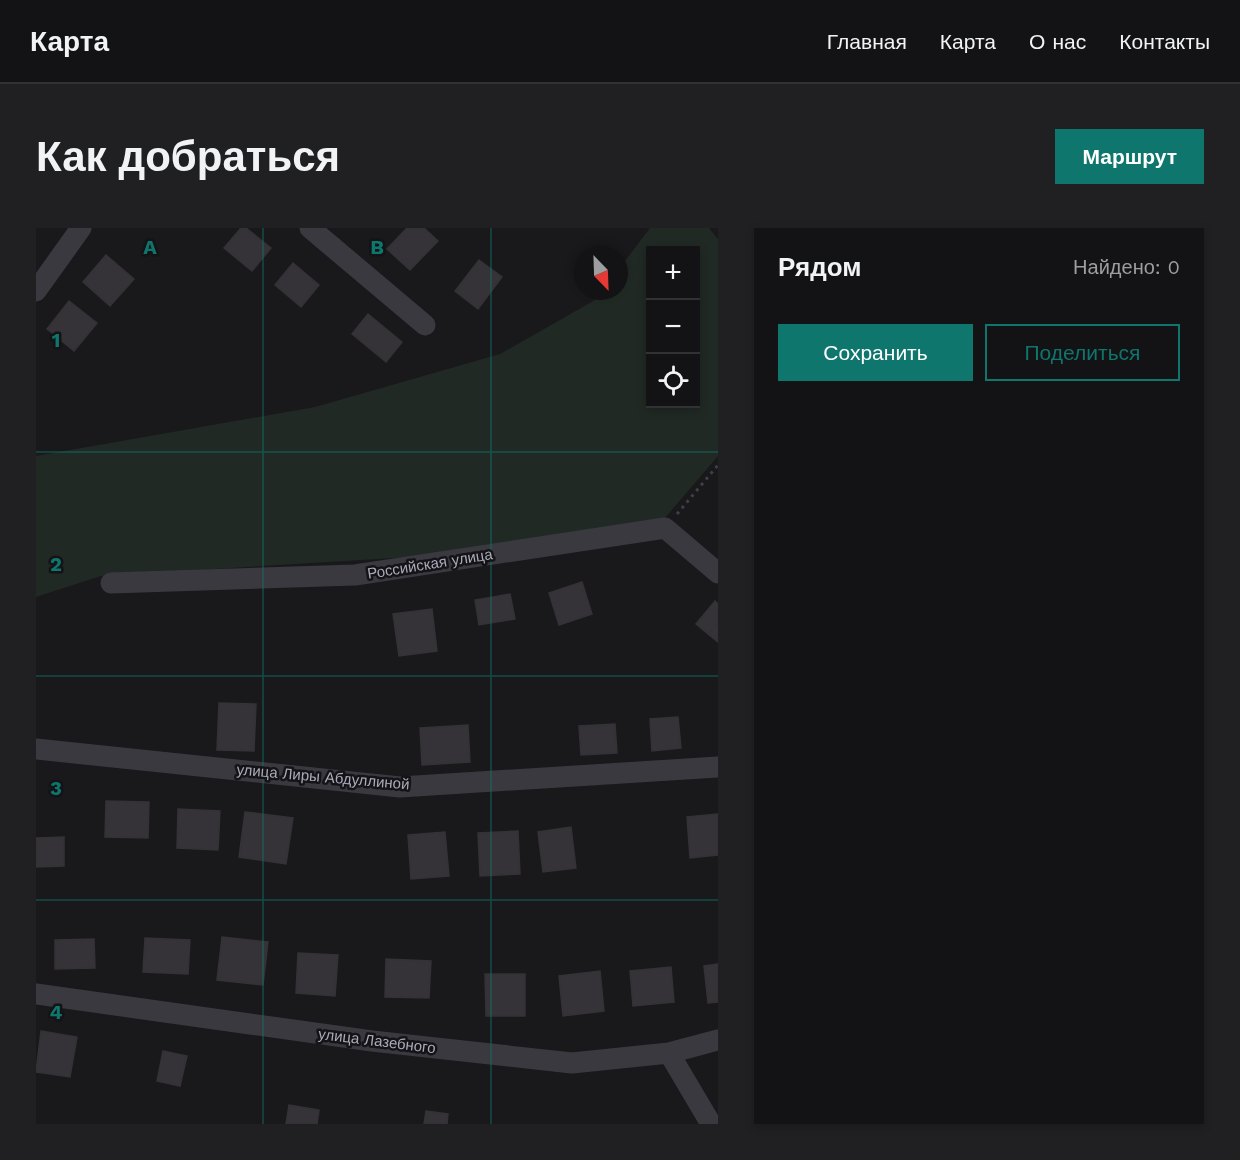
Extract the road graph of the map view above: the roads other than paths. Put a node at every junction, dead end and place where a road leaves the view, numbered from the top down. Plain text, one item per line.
1 (81, 228) edge
2 (310, 228) edge
3 (36, 291) edge
4 (425, 325) dead end
5 (718, 573) edge
6 (111, 583) dead end
7 (36, 749) edge
8 (718, 767) edge
9 (36, 994) edge
10 (718, 1040) edge
11 (669, 1053) junction
12 (711, 1124) edge

1 - 3 street
2 - 4 street
5 - 6 street, Российская улица
7 - 8 street, улица Лиры Абдуллиной
9 - 11 street, улица Лазебного
10 - 11 street, улица Лазебного
11 - 12 street

